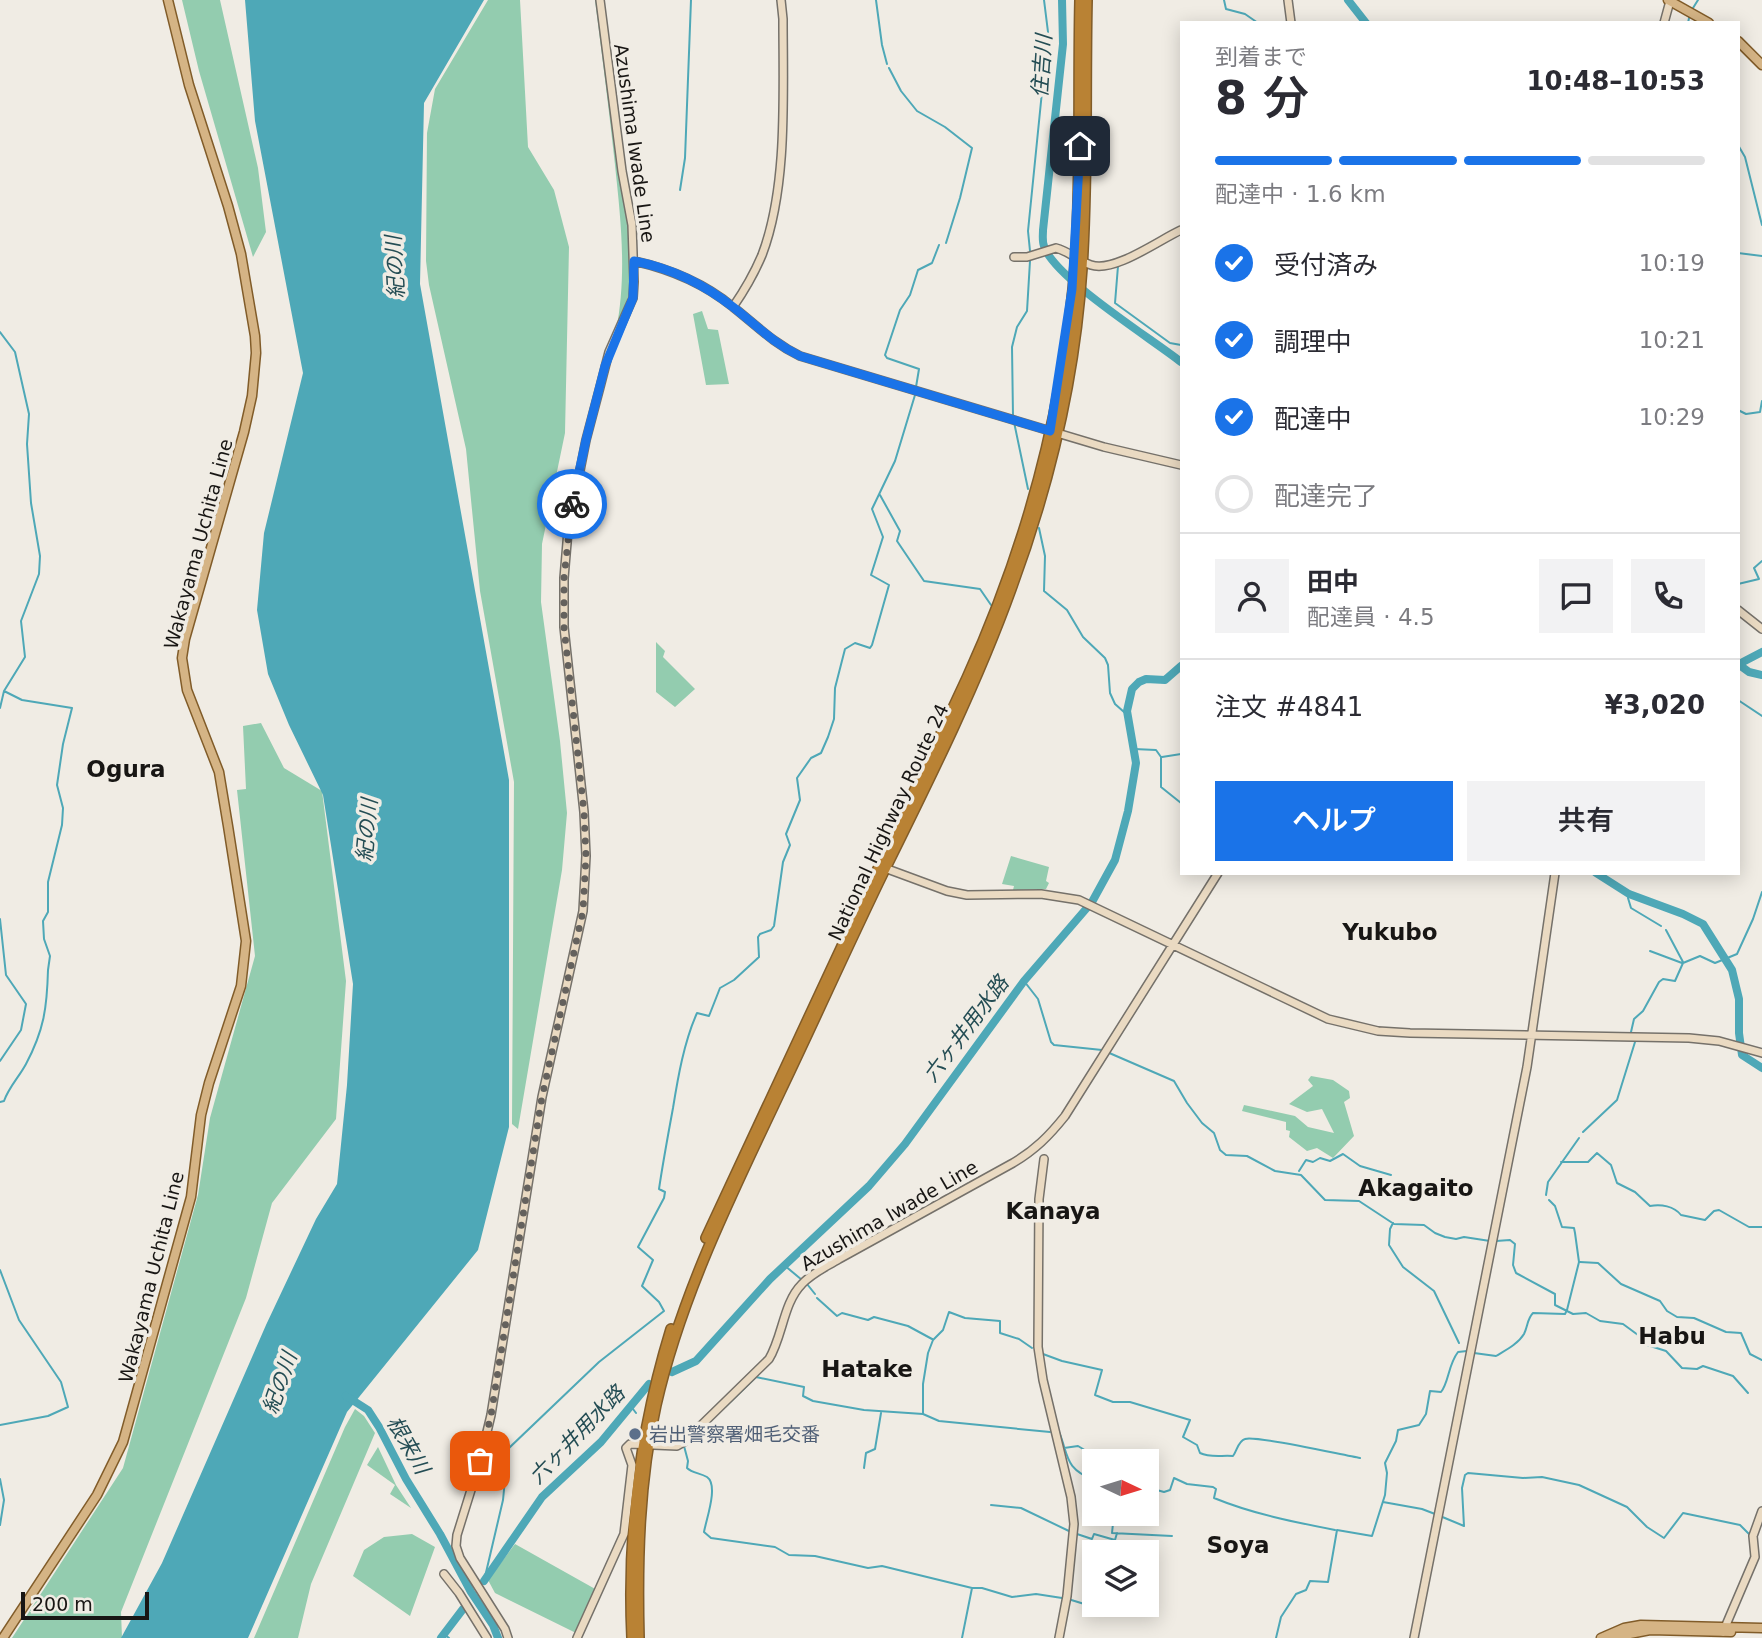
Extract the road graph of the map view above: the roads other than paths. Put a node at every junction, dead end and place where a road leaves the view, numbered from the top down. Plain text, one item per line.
1 (168, 0) edge
2 (600, 0) edge
3 (781, 0) edge
4 (1080, 0) edge
5 (1087, 0) edge
6 (1288, 0) edge
7 (1669, 1) edge
8 (1291, 21) edge
9 (1664, 21) edge
10 (1705, 21) edge
11 (1740, 42) edge
12 (1761, 61) edge
13 (1180, 231) edge
14 (1014, 257) dead end
15 (1078, 260) junction
16 (634, 261) junction
17 (1076, 293) junction
18 (733, 307) junction
19 (1054, 432) junction
20 (1180, 465) edge
21 (1740, 612) edge
22 (1762, 629) edge
23 (883, 867) junction
24 (1217, 875) edge
25 (1555, 875) edge
26 (1173, 944) junction
27 (1531, 1035) junction
28 (1762, 1053) edge
29 (1036, 1149) junction
30 (646, 1444) junction
31 (1762, 1511) edge
32 (444, 1574) dead end
33 (1762, 1628) edge
34 (1724, 1629) junction
35 (1762, 1633) edge
36 (3, 1638) edge
37 (487, 1638) edge
38 (508, 1638) edge
39 (577, 1638) edge
40 (632, 1638) edge
41 (639, 1638) edge
42 (1059, 1638) edge
43 (1414, 1638) edge
44 (1601, 1638) edge
45 (1613, 1638) edge

1 - 36 main road, Wakayama Uchita Line
2 - 16 street, Azushima Iwade Line
3 - 18 street
4 - 15 highway, National Highway Route 24
5 - 15 highway, National Highway Route 24
6 - 8 street
7 - 9 street
7 - 10 main road
11 - 12 main road
13 - 15 street
14 - 15 street
15 - 17 highway, National Highway Route 24
15 - 17 highway, National Highway Route 24
16 - 18 street
16 - 38 street, Azushima Iwade Line
17 - 19 highway, National Highway Route 24
18 - 19 street
19 - 20 street
19 - 23 highway, National Highway Route 24
21 - 22 street
23 - 26 street
23 - 30 highway, National Highway Route 24
24 - 26 street, Azushima Iwade Line
25 - 27 street
26 - 27 street
26 - 29 street, Azushima Iwade Line
27 - 28 street
27 - 43 street
29 - 30 street, Azushima Iwade Line
29 - 42 street
30 - 39 street
30 - 40 highway, National Highway Route 24
30 - 41 highway, National Highway Route 24
31 - 34 street
32 - 37 street
33 - 34 main road
34 - 35 main road
34 - 44 main road
34 - 45 main road

